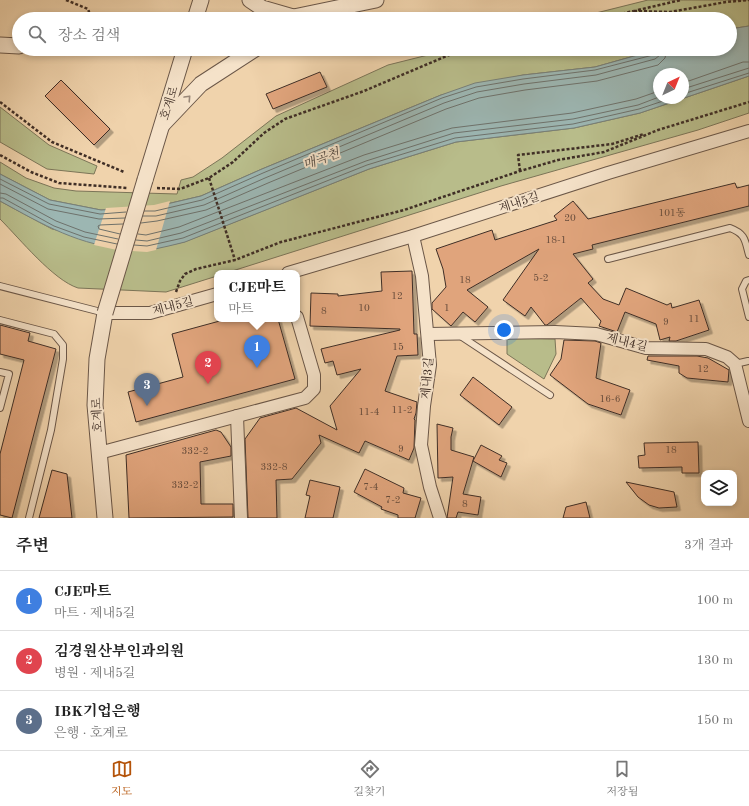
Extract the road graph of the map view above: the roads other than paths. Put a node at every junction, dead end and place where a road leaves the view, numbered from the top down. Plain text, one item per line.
1 (201, 0) edge
2 (250, 0) edge
3 (376, 0) edge
4 (197, 12) edge
5 (278, 12) edge
6 (320, 12) edge
7 (0, 45) edge
8 (12, 46) edge
9 (183, 56) edge
10 (244, 56) edge
11 (161, 126) junction
12 (749, 131) edge
13 (413, 236) junction
14 (749, 255) edge
15 (608, 259) dead end
16 (298, 270) edge
17 (749, 280) edge
18 (0, 286) edge
19 (214, 295) edge
20 (105, 313) junction
21 (749, 317) edge
22 (0, 320) edge
23 (298, 322) edge
24 (428, 334) junction
25 (457, 334) junction
26 (749, 361) edge
27 (735, 364) junction
28 (0, 372) edge
29 (550, 395) dead end
30 (0, 408) edge
31 (237, 416) junction
32 (749, 421) edge
33 (99, 453) junction
34 (29, 518) edge
35 (105, 518) edge
36 (241, 518) edge
37 (440, 518) edge

1 - 4 street
2 - 5 street
3 - 6 street
7 - 8 street
9 - 11 street, 호계로
11 -> 10 street
11 - 20 street, 호계로, bridge
12 - 13 street, 제내5길
13 - 16 street, 제내5길
13 - 24 street, 제내3길
14 - 15 lane
17 - 21 lane
18 - 20 lane
19 - 20 street, 제내5길
20 - 33 street, 호계로
22 - 34 lane
23 - 31 street
24 - 25 street, 제내4길
24 - 37 street, 제내3길
25 - 27 street, 제내4길
25 - 29 lane
26 - 27 lane
27 - 32 street
28 - 30 lane
31 - 33 street
31 - 36 street
33 - 35 street, 호계로

